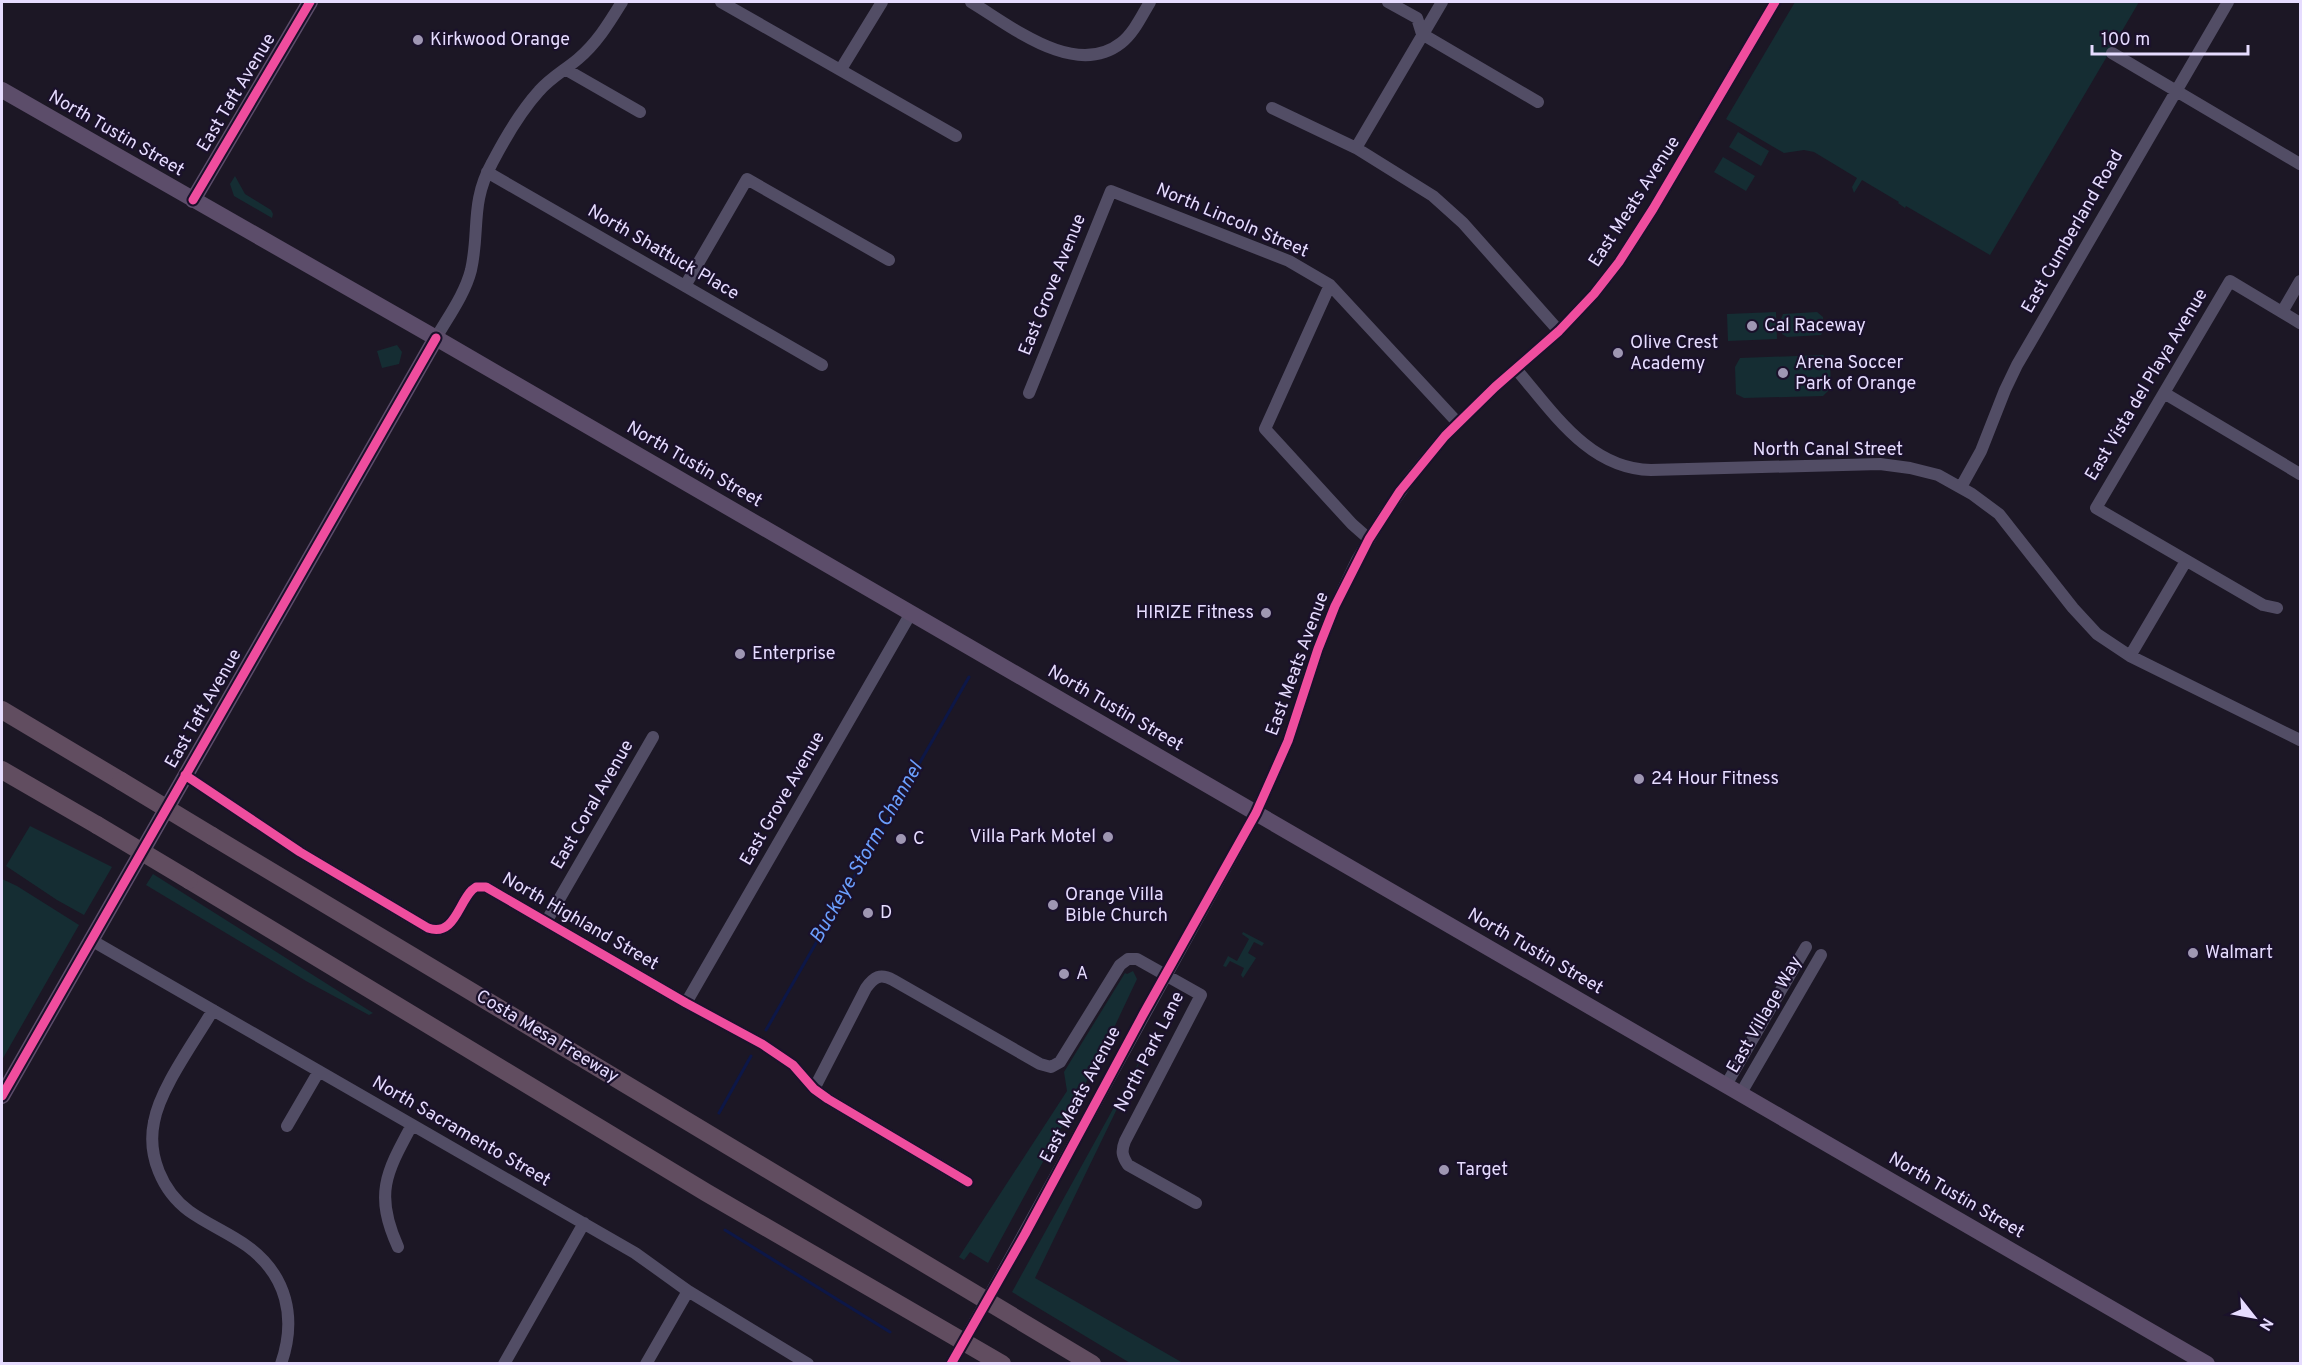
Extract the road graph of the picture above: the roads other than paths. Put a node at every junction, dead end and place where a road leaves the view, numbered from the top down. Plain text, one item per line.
1 (310, 2) edge
2 (622, 2) edge
3 (721, 2) edge
4 (882, 2) edge
5 (971, 2) edge
6 (1150, 2) edge
7 (1388, 2) edge
8 (1442, 2) edge
9 (1775, 2) edge
10 (2228, 2) edge
11 (1422, 34) junction
12 (2112, 53) dead end
13 (565, 69) junction
14 (841, 69) junction
15 (2, 90) edge
16 (2176, 92) junction
17 (1538, 102) dead end
18 (1272, 108) dead end
19 (640, 112) dead end
20 (956, 136) dead end
21 (1356, 148) junction
22 (2301, 164) edge
23 (487, 172) junction
24 (1111, 191) joint
25 (193, 200) junction
26 (889, 260) dead end
27 (2301, 281) edge
28 (1330, 285) junction
29 (685, 286) junction
30 (2282, 312) junction
31 (2301, 323) edge
32 (1559, 331) junction
33 (436, 338) junction
34 (822, 365) dead end
35 (1516, 369) junction
36 (1029, 393) dead end
37 (2164, 393) junction
38 (1458, 423) junction
39 (2301, 474) edge
40 (1961, 487) junction
41 (1369, 539) junction
42 (2186, 561) junction
43 (2277, 608) dead end
44 (911, 613) junction
45 (2130, 656) junction
46 (2, 710) edge
47 (653, 737) dead end
48 (2301, 740) edge
49 (2, 770) edge
50 (185, 775) junction
51 (1256, 813) junction
52 (546, 922) junction
53 (91, 940) junction
54 (1806, 946) dead end
55 (1821, 955) dead end
56 (1166, 974) junction
57 (686, 1003) junction
58 (213, 1010) junction
59 (319, 1071) junction
60 (814, 1089) junction
61 (1733, 1089) junction
62 (2, 1096) edge
63 (412, 1125) junction
64 (287, 1126) dead end
65 (968, 1182) dead end
66 (1197, 1203) dead end
67 (584, 1223) junction
68 (398, 1246) dead end
69 (688, 1291) junction
70 (281, 1364) edge
71 (504, 1364) edge
72 (646, 1364) edge
73 (808, 1364) edge
74 (951, 1364) edge
75 (1002, 1364) edge
76 (1092, 1364) edge
77 (2207, 1364) edge

1 - 25 main road, East Taft Avenue
2 - 13 street
3 - 14 street
4 - 14 street
5 - 6 street
7 - 11 street
8 - 11 street
9 - 32 street, East Meats Avenue
10 - 16 street, East Cumberland Road
11 - 17 street
11 - 21 street
12 - 16 street
13 - 19 street
13 - 23 street
14 - 20 street
15 - 25 main road, North Tustin Street
16 - 22 street
16 - 40 street, East Cumberland Road
18 - 21 street
21 - 32 street
23 - 29 street, North Shattuck Place
23 - 33 street
24 - 28 street, North Lincoln Street
24 - 36 street, East Grove Avenue
25 - 33 main road, North Tustin Street
26 - 29 street
27 - 30 street
28 - 38 street, North Lincoln Street
28 - 41 street
29 - 34 street, North Shattuck Place
30 - 31 street
30 - 37 street, East Vista del Playa Avenue
32 - 35 street, East Meats Avenue
33 - 44 main road, North Tustin Street
33 - 50 main road, East Taft Avenue
35 - 38 street, East Meats Avenue
35 - 40 street, North Canal Street
37 - 39 street
37 - 42 street, East Vista del Playa Avenue
38 - 41 street, East Meats Avenue
40 - 45 street, North Canal Street
41 - 51 street, East Meats Avenue
42 - 43 street
42 - 45 street
44 - 51 main road, North Tustin Street
44 - 57 street, East Grove Avenue
45 - 48 street, North Canal Street
46 - 76 highway, Costa Mesa Freeway, bridge
47 - 52 street, East Coral Avenue
49 - 75 highway, bridge
50 - 52 street, North Highland Street
50 - 53 main road, East Taft Avenue
51 - 56 street, East Meats Avenue
51 - 61 main road, North Tustin Street
52 - 57 street, North Highland Street
53 - 58 street, North Sacramento Street
53 - 62 main road, East Taft Avenue
54 - 61 street, East Village Way
55 - 61 street, East Village Way
56 - 60 street, North Park Lane
56 - 66 street, North Park Lane
56 - 74 street, East Meats Avenue, bridge
57 - 60 street, North Highland Street
58 - 59 street, North Sacramento Street
58 - 70 street
59 - 63 street, North Sacramento Street
59 - 64 street
60 - 65 street, North Highland Street
61 - 77 main road, North Tustin Street
63 - 67 street, North Sacramento Street
63 - 68 street
67 - 69 street, North Sacramento Street
67 - 71 street
69 - 72 street
69 - 73 street, North Sacramento Street

